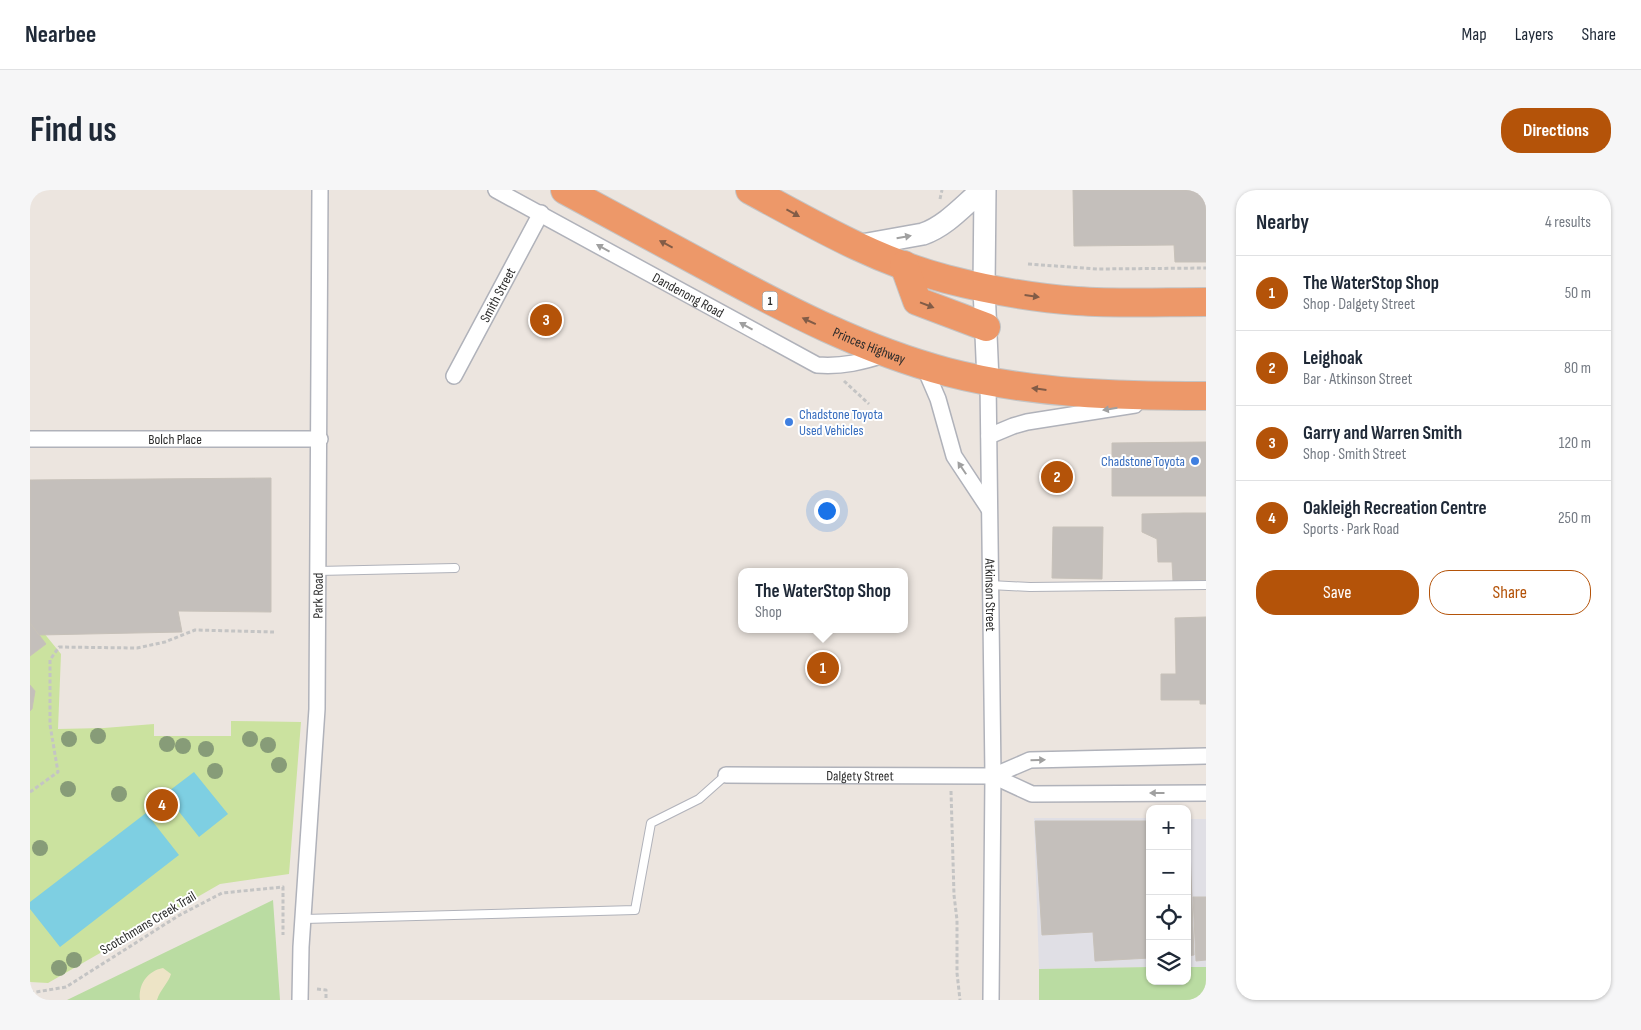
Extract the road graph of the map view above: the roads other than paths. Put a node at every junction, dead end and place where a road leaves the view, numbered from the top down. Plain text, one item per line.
1 (320, 190) edge
2 (496, 190) edge
3 (565, 190) edge
4 (750, 190) edge
5 (984, 190) edge
6 (540, 213) junction
7 (856, 246) junction
8 (904, 265) junction
9 (984, 288) junction
10 (1206, 302) edge
11 (986, 327) junction
12 (888, 354) junction
13 (923, 364) junction
14 (454, 376) dead end
15 (988, 381) junction
16 (1199, 396) edge
17 (989, 436) junction
18 (30, 439) edge
19 (320, 439) junction
20 (989, 509) junction
21 (455, 568) dead end
22 (318, 571) junction
23 (990, 585) junction
24 (1206, 586) edge
25 (1206, 756) edge
26 (726, 775) joint
27 (993, 776) junction
28 (1206, 793) edge
29 (304, 919) junction
30 (300, 1000) edge
31 (991, 1000) edge

1 - 19 street, Park Road
2 - 6 street, Dandenong Road
12 -> 3 highway, Princes Highway / 1
4 -> 7 highway
7 -> 5 street
5 - 9 street, Atkinson Street
12 -> 6 street, Dandenong Road
6 - 14 street, Smith Street
7 - 8 highway
8 - 9 highway
8 -> 11 highway
9 -> 10 highway
9 - 11 street, Atkinson Street
11 - 15 street, Atkinson Street
12 - 13 highway, Princes Highway / 1
13 - 15 highway, Princes Highway / 1
20 -> 13 street
16 -> 15 highway, Princes Highway / 1
15 - 17 street, Atkinson Street
16 -> 17 street
17 - 20 street, Atkinson Street
18 - 19 street, Bolch Place
19 - 22 street, Park Road
20 - 23 street, Atkinson Street
21 - 22 lane
22 - 29 street, Park Road
23 - 24 lane
23 - 27 street, Atkinson Street
27 -> 25 street, Dalgety Street
26 - 27 street, Dalgety Street
26 - 29 lane
28 -> 27 street, Dalgety Street
27 - 31 street, Atkinson Street
29 - 30 street, Park Road

